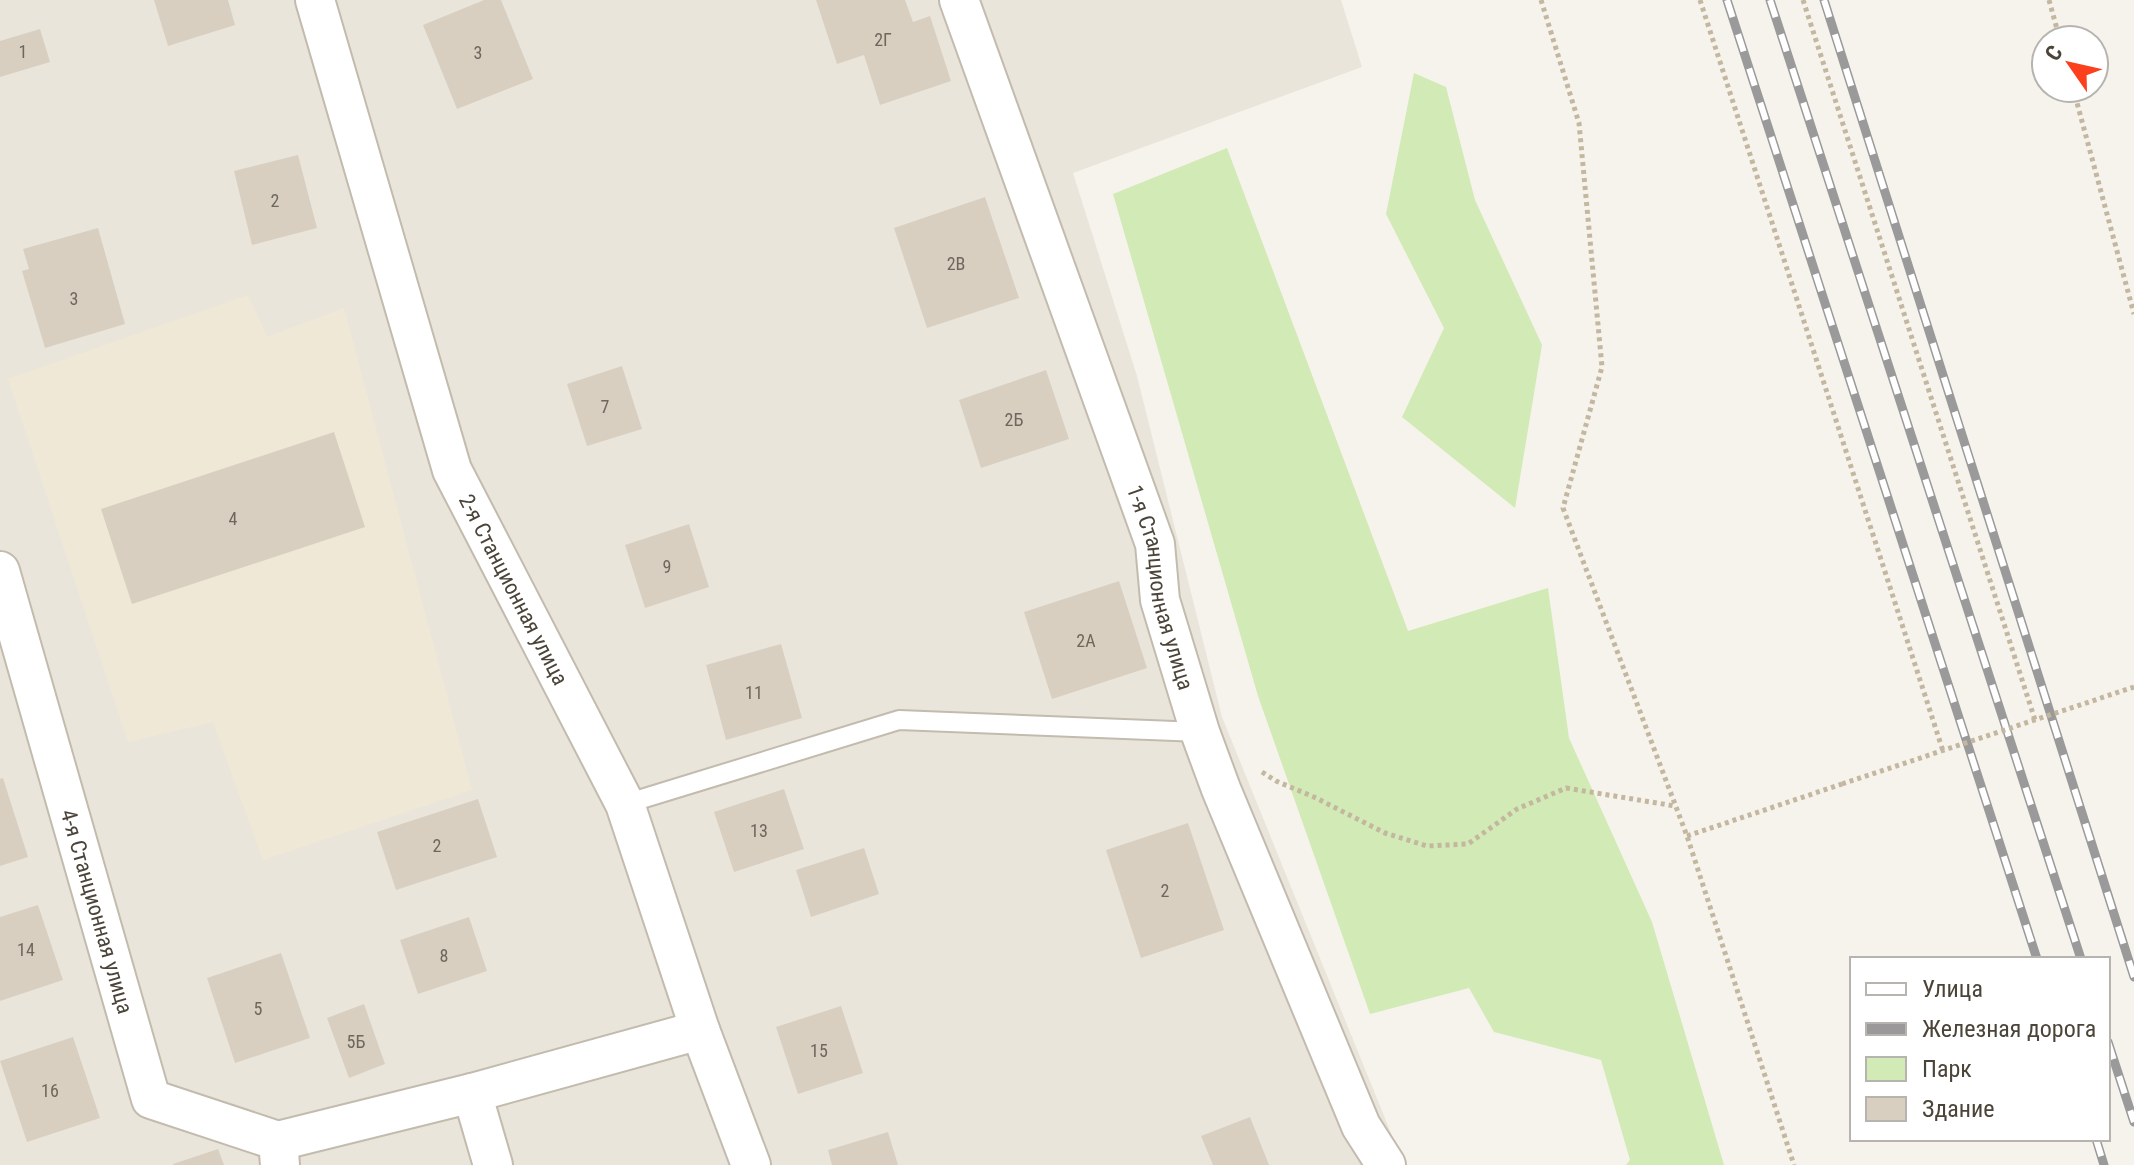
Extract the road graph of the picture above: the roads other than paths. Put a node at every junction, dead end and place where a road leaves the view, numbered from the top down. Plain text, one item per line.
1 (315, 0) edge
2 (959, 0) edge
3 (0, 571) edge
4 (1200, 732) junction
5 (625, 804) junction
6 (700, 1030) junction
7 (472, 1093) junction
8 (279, 1153) edge
9 (493, 1165) edge
10 (751, 1165) edge
11 (1386, 1165) edge

1 - 5 street, 2-я Станционная улица
2 - 4 street, 1-я Станционная улица
3 - 8 street, 4-я Станционная улица
4 - 5 lane
4 - 11 street, 1-я Станционная улица
5 - 6 street, 2-я Станционная улица
6 - 7 street
6 - 10 street, 2-я Станционная улица
7 - 8 street
7 - 9 street

